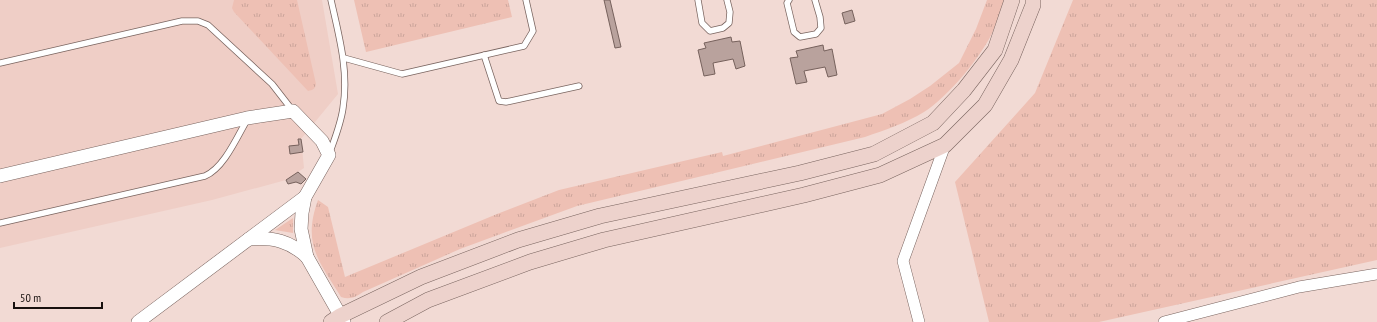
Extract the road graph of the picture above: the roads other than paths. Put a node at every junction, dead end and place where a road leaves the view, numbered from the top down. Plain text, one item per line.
1 (331, 0) edge
2 (526, 0) edge
3 (698, 0) edge
4 (727, 0) edge
5 (789, 0) edge
6 (815, 0) edge
7 (1012, 0) edge
8 (1033, 0) edge
9 (484, 55) junction
10 (344, 58) junction
11 (0, 63) edge
12 (579, 86) dead end
13 (293, 111) junction
14 (248, 118) junction
15 (945, 145) junction
16 (329, 154) junction
17 (0, 176) edge
18 (305, 198) junction
19 (0, 223) edge
20 (249, 239) junction
21 (307, 257) junction
22 (1377, 274) edge
23 (339, 320) edge
24 (138, 322) edge
25 (387, 322) edge
26 (919, 322) edge
27 (1164, 322) edge

1 - 10 lane
2 - 9 lane
3 - 4 lane
5 - 6 lane
7 - 23 main road
8 - 15 main road
9 - 10 lane
9 - 12 lane
10 - 16 lane
11 - 13 lane
13 - 14 street
13 - 16 street
14 - 17 street
14 - 19 lane
15 - 25 main road
15 - 26 street
16 - 18 street
18 - 20 street
18 - 21 street
20 - 21 street
20 - 24 street
21 - 23 street
22 - 27 street

